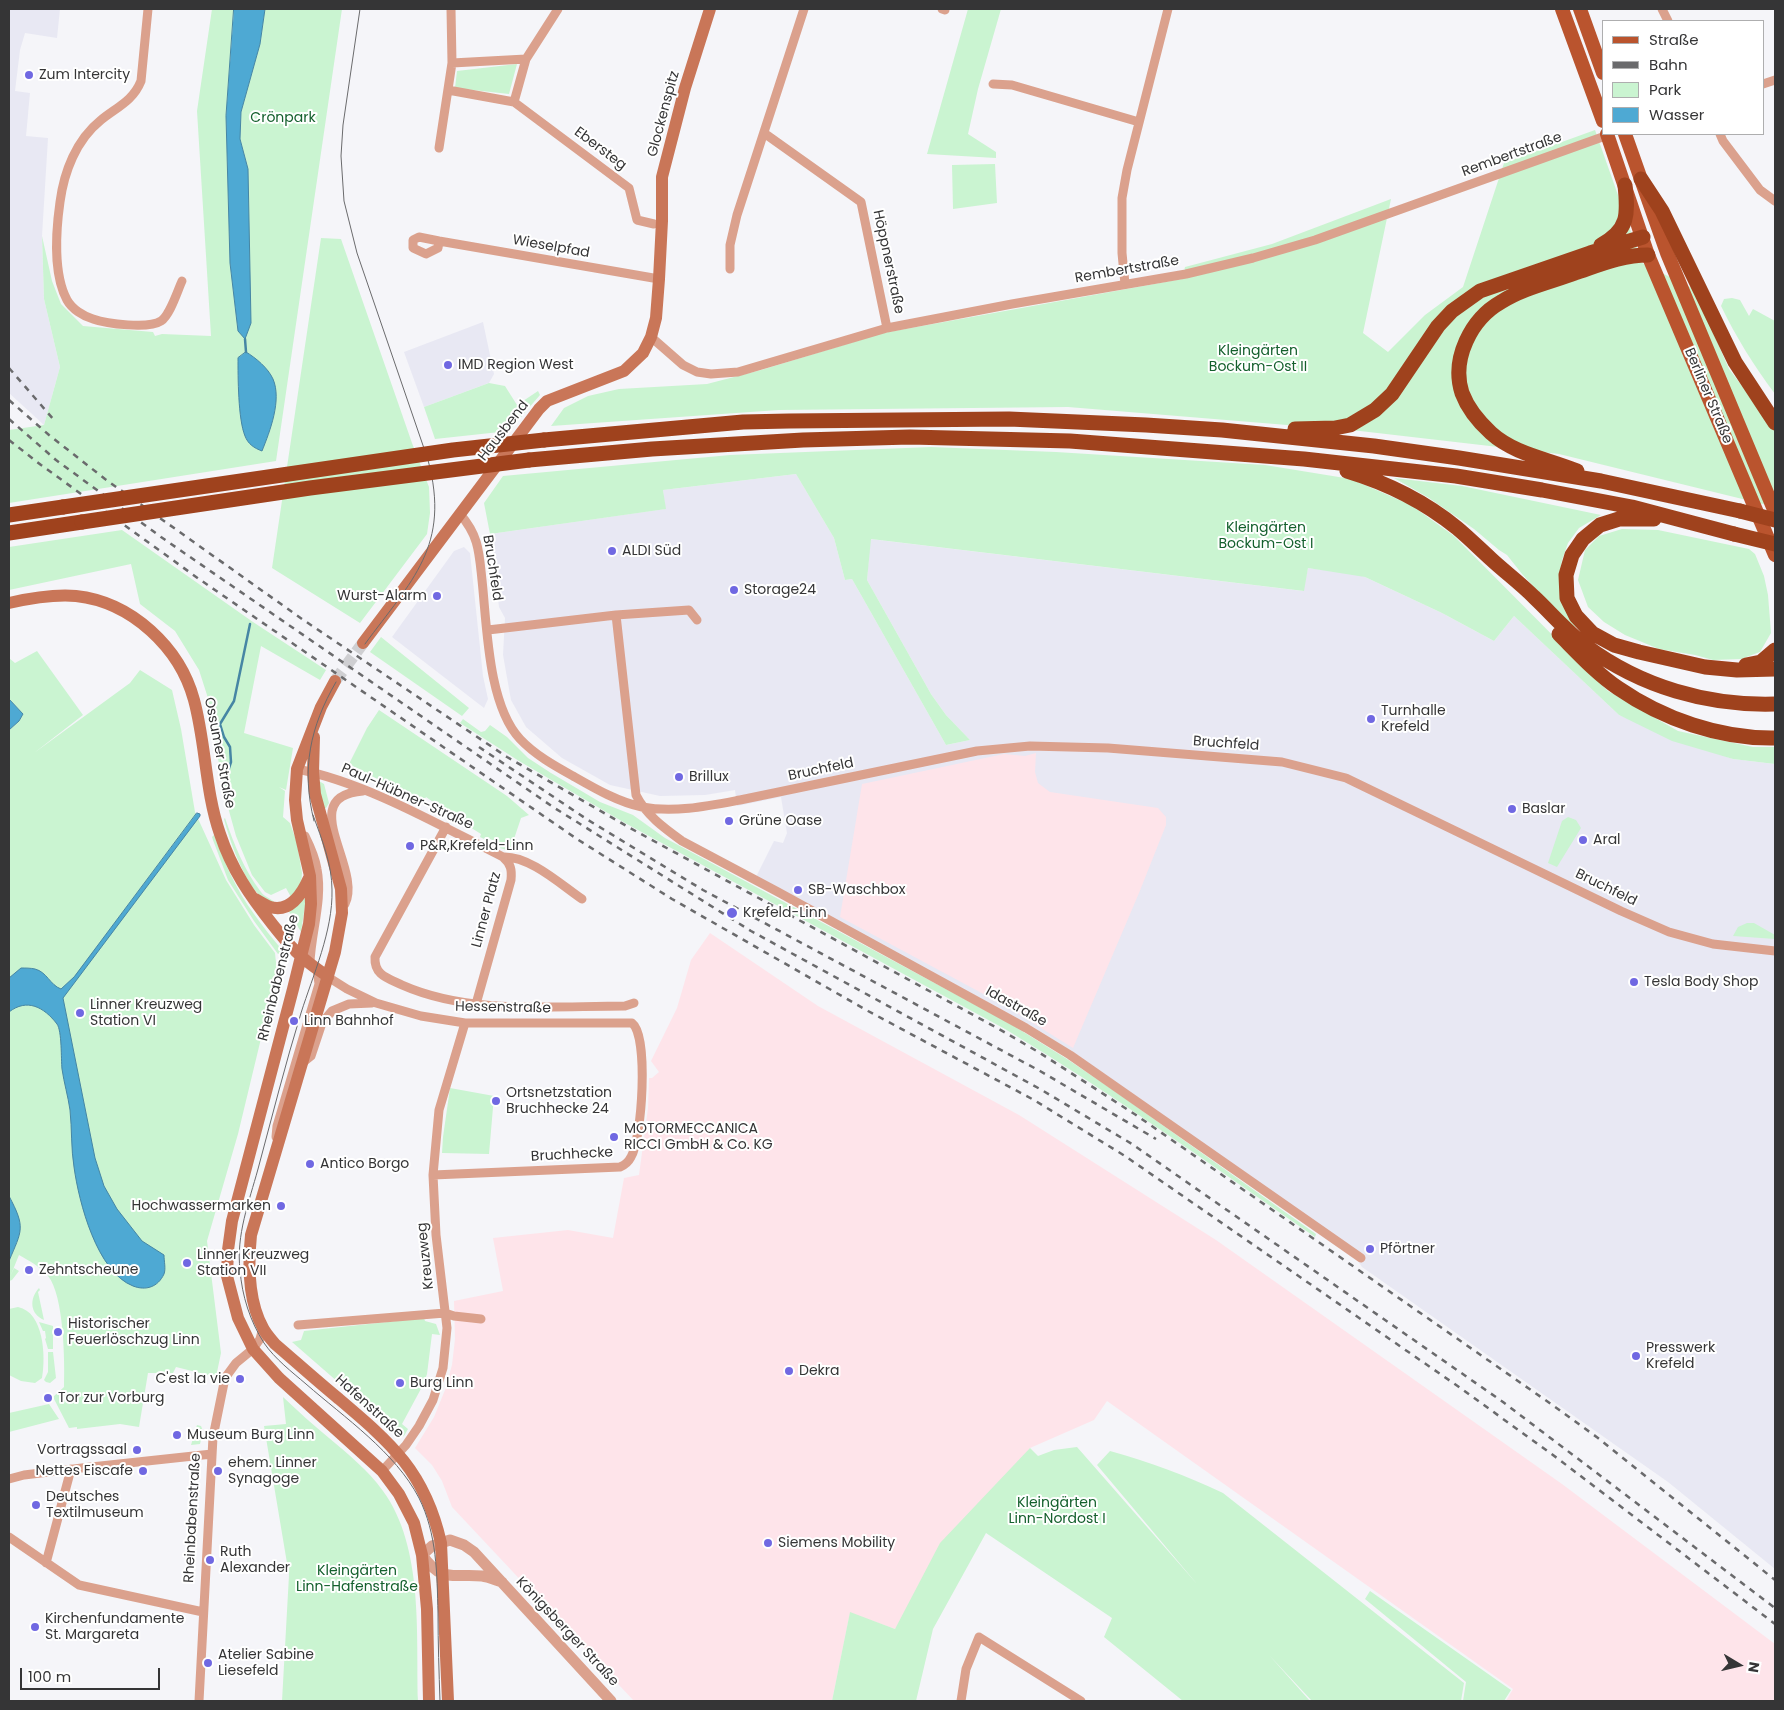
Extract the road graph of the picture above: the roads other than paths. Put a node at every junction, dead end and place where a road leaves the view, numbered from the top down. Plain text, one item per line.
1 (148, 9) edge
2 (450, 9) edge
3 (558, 9) edge
4 (710, 9) edge
5 (804, 9) edge
6 (1168, 9) edge
7 (1562, 9) edge
8 (1580, 9) edge
9 (526, 59) junction
10 (452, 63) junction
11 (1602, 70) edge
12 (993, 84) dead end
13 (448, 90) junction
14 (514, 102) junction
15 (1602, 119) edge
16 (1139, 122) junction
17 (764, 133) junction
18 (1607, 135) edge
19 (1625, 135) edge
20 (1720, 135) edge
21 (439, 148) dead end
22 (1641, 179) junction
23 (1625, 185) junction
24 (1775, 201) edge
25 (658, 227) junction
26 (1643, 237) junction
27 (439, 240) dead end
28 (1590, 253) junction
29 (1667, 253) junction
30 (1648, 255) junction
31 (730, 269) dead end
32 (659, 279) junction
33 (182, 281) dead end
34 (1126, 284) junction
35 (888, 328) junction
36 (651, 337) junction
37 (1775, 423) edge
38 (1222, 430) junction
39 (1304, 459) junction
40 (1601, 481) junction
41 (1775, 512) edge
42 (460, 514) junction
43 (9, 515) edge
44 (1775, 520) edge
45 (9, 534) edge
46 (1734, 534) junction
47 (1775, 544) edge
48 (1775, 555) edge
49 (1493, 561) junction
50 (9, 603) edge
51 (616, 615) junction
52 (697, 620) dead end
53 (488, 630) junction
54 (363, 643) tunnel mouth
55 (1775, 650) edge
56 (1705, 667) junction
57 (1775, 669) edge
58 (334, 681) tunnel mouth
59 (1775, 704) edge
60 (320, 710) junction
61 (1775, 738) edge
62 (297, 769) junction
63 (313, 772) junction
64 (364, 791) junction
65 (642, 807) junction
66 (297, 820) junction
67 (446, 827) junction
68 (503, 857) junction
69 (310, 876) junction
70 (251, 897) junction
71 (582, 899) dead end
72 (342, 909) junction
73 (1775, 951) edge
74 (309, 963) junction
75 (328, 977) junction
76 (376, 1003) junction
77 (634, 1003) dead end
78 (476, 1004) junction
79 (632, 1023) joint
80 (465, 1024) junction
81 (301, 1064) junction
82 (274, 1157) junction
83 (432, 1175) junction
84 (1361, 1258) dead end
85 (445, 1313) junction
86 (481, 1319) dead end
87 (298, 1325) dead end
88 (263, 1328) junction
89 (253, 1349) junction
90 (212, 1454) junction
91 (399, 1454) junction
92 (71, 1469) junction
93 (382, 1471) junction
94 (9, 1479) edge
95 (9, 1537) edge
96 (441, 1542) junction
97 (422, 1554) junction
98 (46, 1563) junction
99 (444, 1576) junction
100 (502, 1582) junction
101 (204, 1612) junction
102 (199, 1701) edge
103 (429, 1701) edge
104 (448, 1701) edge
105 (611, 1701) edge
106 (961, 1701) edge
107 (1081, 1701) edge

1 - 33 street
2 - 10 street
3 - 9 street
4 - 25 main road, Glockenspitz
5 - 17 street
6 - 16 street
7 - 15 main road
8 - 11 main road
9 - 10 street
9 - 14 street
10 - 13 street
12 - 16 street
13 - 14 street
13 - 21 street
14 - 25 street, Ebersteg
16 - 34 street
17 - 31 street
17 - 35 street, Höppnerstraße
18 - 23 main road, Berliner Straße
18 - 34 street, Rembertstraße
19 - 22 main road, Berliner Straße
20 - 24 street
22 - 29 main road, Berliner Straße
22 - 37 highway
23 - 26 main road, Berliner Straße
23 - 28 highway
25 - 32 main road, Hausbend
26 - 28 highway
26 - 29 main road, Berliner Straße
26 - 30 main road, Berliner Straße
27 - 32 street, Wieselpfad
28 - 38 highway
29 - 41 main road, Berliner Straße
30 - 40 highway
30 - 48 main road, Berliner Straße
32 - 36 main road, Hausbend
34 - 35 street, Rembertstraße
35 - 36 street, Rembertstraße
36 - 42 main road, Hausbend
38 - 40 highway
38 - 43 highway, bridge
39 - 45 highway, bridge
39 - 46 highway
39 - 49 highway
40 - 44 highway, bridge
42 - 53 street, Bruchfeld
42 - 54 main road, Hausbend
46 - 47 highway, bridge
46 - 56 highway
49 - 59 highway
49 - 61 highway
50 - 70 main road, Ossumer Straße
51 - 52 street
51 - 53 street
51 - 65 street
53 - 65 street, Bruchfeld
55 - 56 highway
56 - 57 highway
58 - 60 main road
60 - 62 main road, Rheinbabenstraße
60 - 63 main road, Rheinbabenstraße
62 - 63 street, Paul-Hübner-Straße
62 - 66 main road, Rheinbabenstraße
63 - 64 street, Paul-Hübner-Straße
63 - 72 main road, Rheinbabenstraße
64 - 67 street, Paul-Hübner-Straße
64 - 72 street
65 - 73 street, Bruchfeld
65 - 84 street, Idastraße
66 - 69 main road, Rheinbabenstraße
66 - 74 street
67 - 68 street, Paul-Hübner-Straße
67 - 78 street
68 - 71 street, Linner Platz
68 - 78 street, Linner Platz
69 - 70 main road
69 - 74 main road, Rheinbabenstraße
70 - 74 main road, Ossumer Straße
72 - 75 main road, Rheinbabenstraße
74 - 75 main road, Ossumer Straße
74 - 82 street, Rheinbabenstraße
74 - 89 main road, Rheinbabenstraße
75 - 76 street, Hessenstraße
75 - 81 main road, Rheinbabenstraße
76 - 80 street, Hessenstraße
76 - 81 street, Hessenstraße
77 - 78 street
79 - 80 street, Hessenstraße
79 - 83 street, Bruchhecke
80 - 83 street, Kreuzweg
81 - 82 main road, Rheinbabenstraße
82 - 88 main road, Rheinbabenstraße
83 - 85 street, Kreuzweg
85 - 86 street
85 - 87 street
85 - 91 street, Kreuzweg
88 - 89 street, Rheinbabenstraße
88 - 91 main road, Hafenstraße
89 - 90 street, Rheinbabenstraße
89 - 93 main road
90 - 92 street
90 - 101 street, Rheinbabenstraße
91 - 93 street, Kreuzweg
91 - 96 main road, Hafenstraße
92 - 94 street
92 - 98 street
93 - 97 main road
95 - 98 street
96 - 97 street
96 - 99 main road, Hafenstraße
96 - 100 street, Königsberger Straße
97 - 99 street
97 - 103 main road
98 - 101 street
99 - 100 street, Königsberger Straße
99 - 104 main road, Hafenstraße
100 - 105 street, Königsberger Straße
101 - 102 street, Rheinbabenstraße
106 - 107 street

